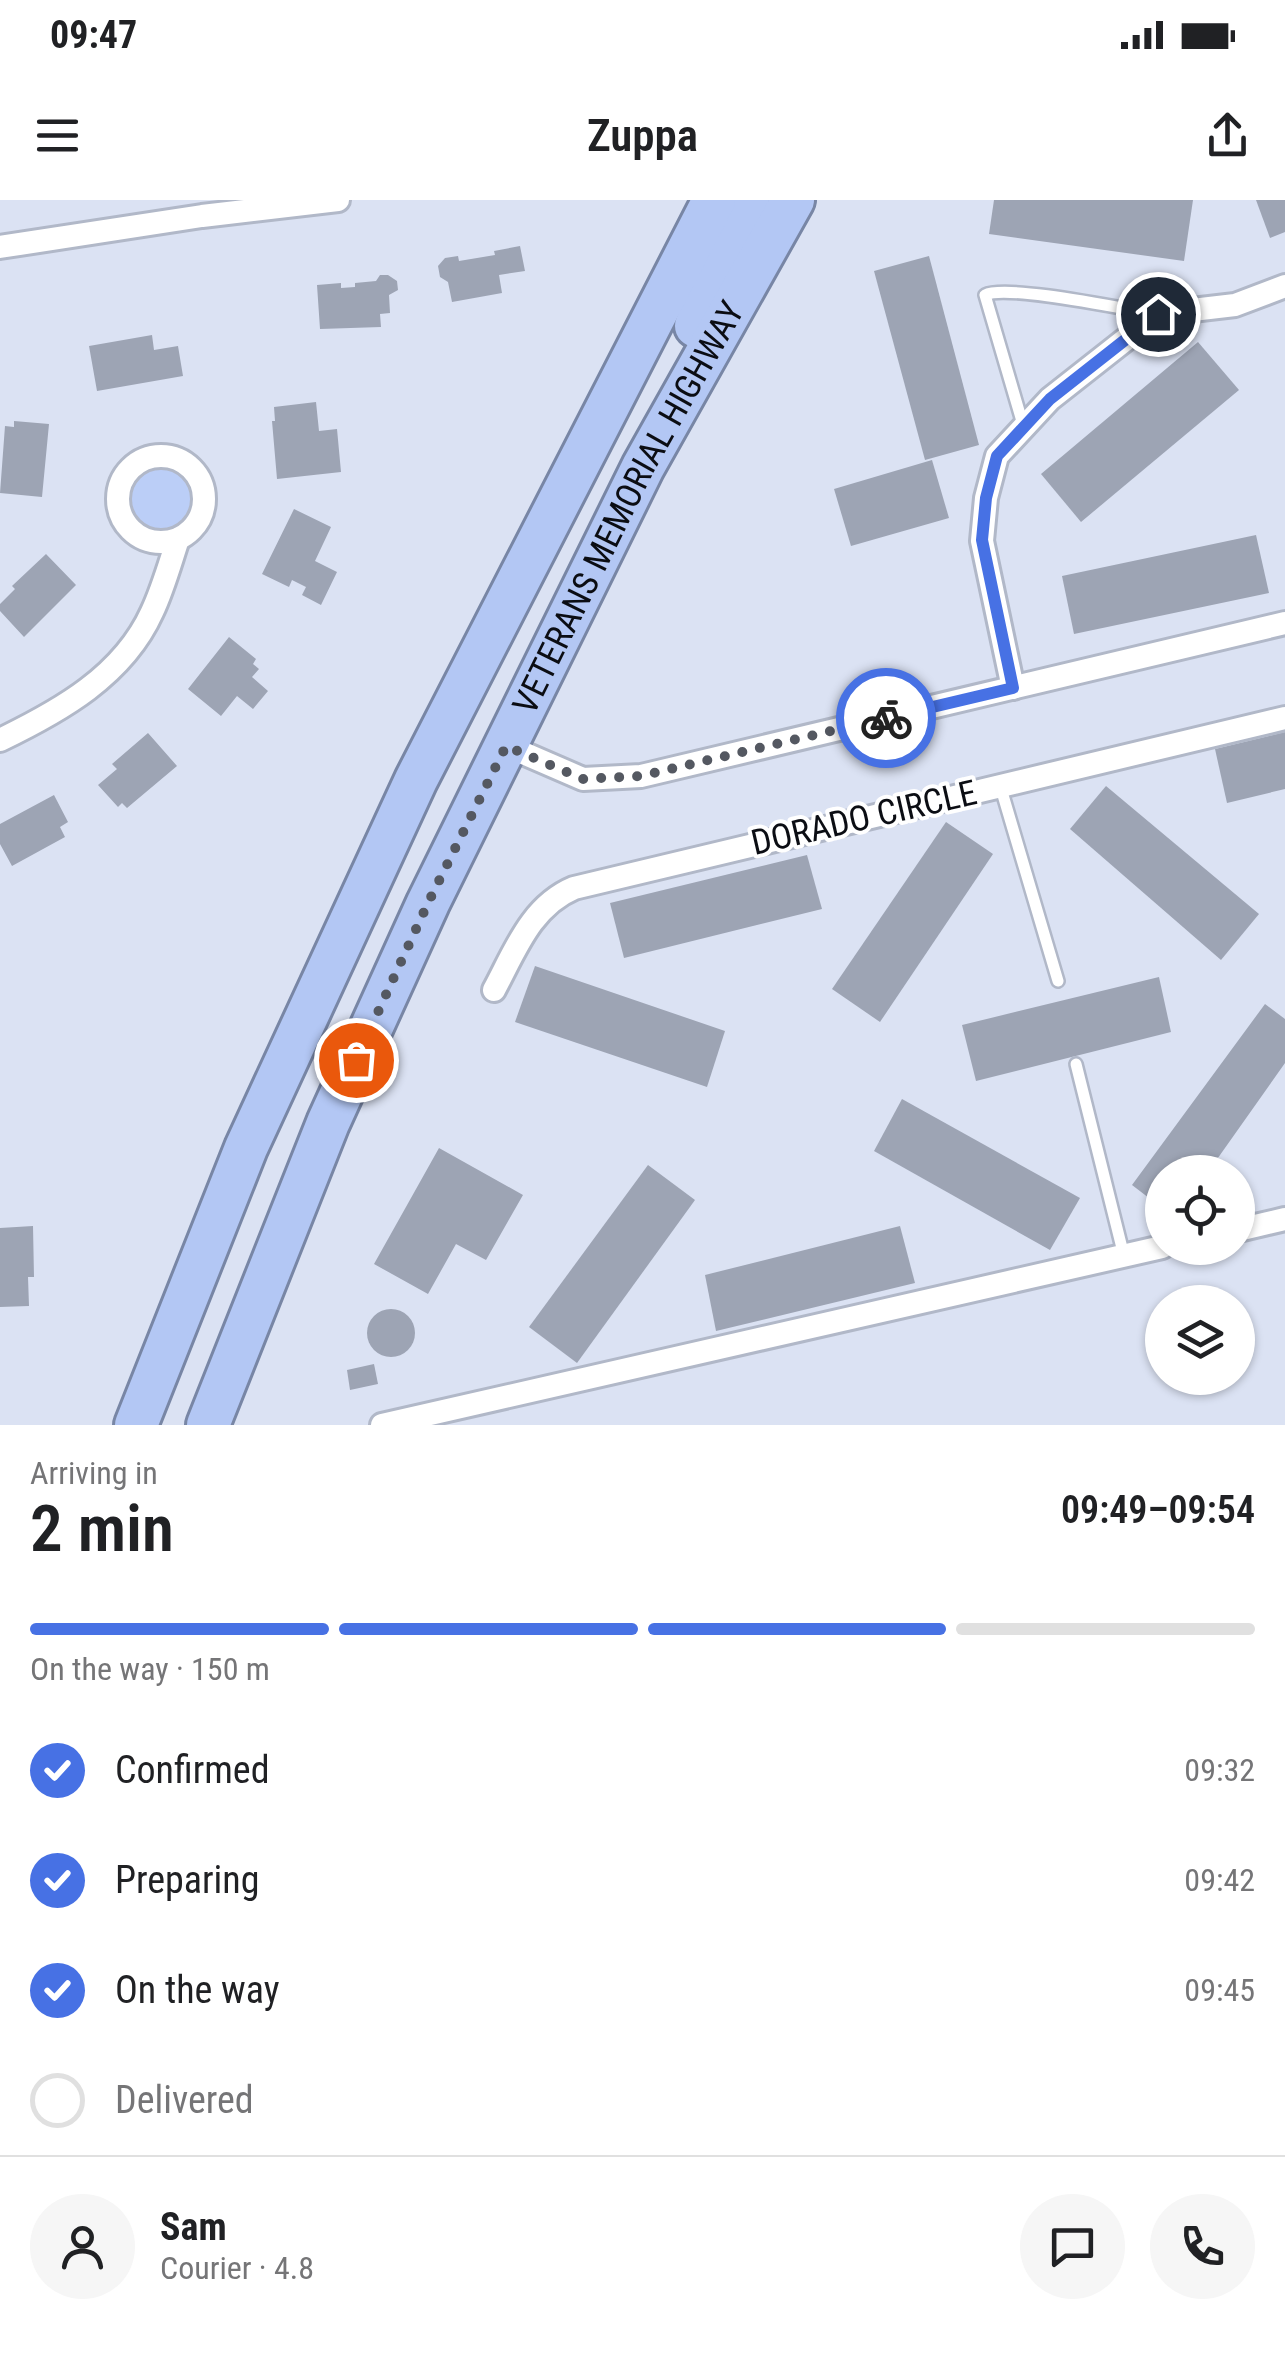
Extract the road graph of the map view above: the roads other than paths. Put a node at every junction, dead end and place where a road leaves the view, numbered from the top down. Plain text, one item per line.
1 (338, 200) edge
2 (714, 200) edge
3 (748, 200) edge
4 (793, 200) edge
5 (0, 247) edge
6 (1285, 286) edge
7 (1158, 314) junction
8 (1024, 428) junction
9 (178, 539) dead end
10 (604, 548) junction
11 (1285, 623) edge
12 (1013, 688) junction
13 (1285, 718) edge
14 (0, 740) edge
15 (506, 746) junction
16 (1000, 786) junction
17 (1058, 982) dead end
18 (494, 990) dead end
19 (1076, 1064) dead end
20 (1285, 1219) edge
21 (1255, 1226) edge
22 (1145, 1252) edge
23 (1124, 1256) junction
24 (136, 1425) edge
25 (208, 1425) edge
26 (382, 1425) edge

1 - 5 street
2 - 24 highway, VETERANS MEMORIAL HIGHWAY
3 - 10 highway
4 - 10 highway, VETERANS MEMORIAL HIGHWAY
6 - 7 street
7 - 8 street
7 - 8 lane
8 - 12 street
9 - 14 street
10 - 15 highway, VETERANS MEMORIAL HIGHWAY
11 - 12 street
12 - 15 street
13 - 16 street, DORADO CIRCLE
15 - 25 highway, VETERANS MEMORIAL HIGHWAY
16 - 17 lane
16 - 18 street, DORADO CIRCLE
19 - 23 lane
20 - 21 street
22 - 23 street
23 - 26 street

